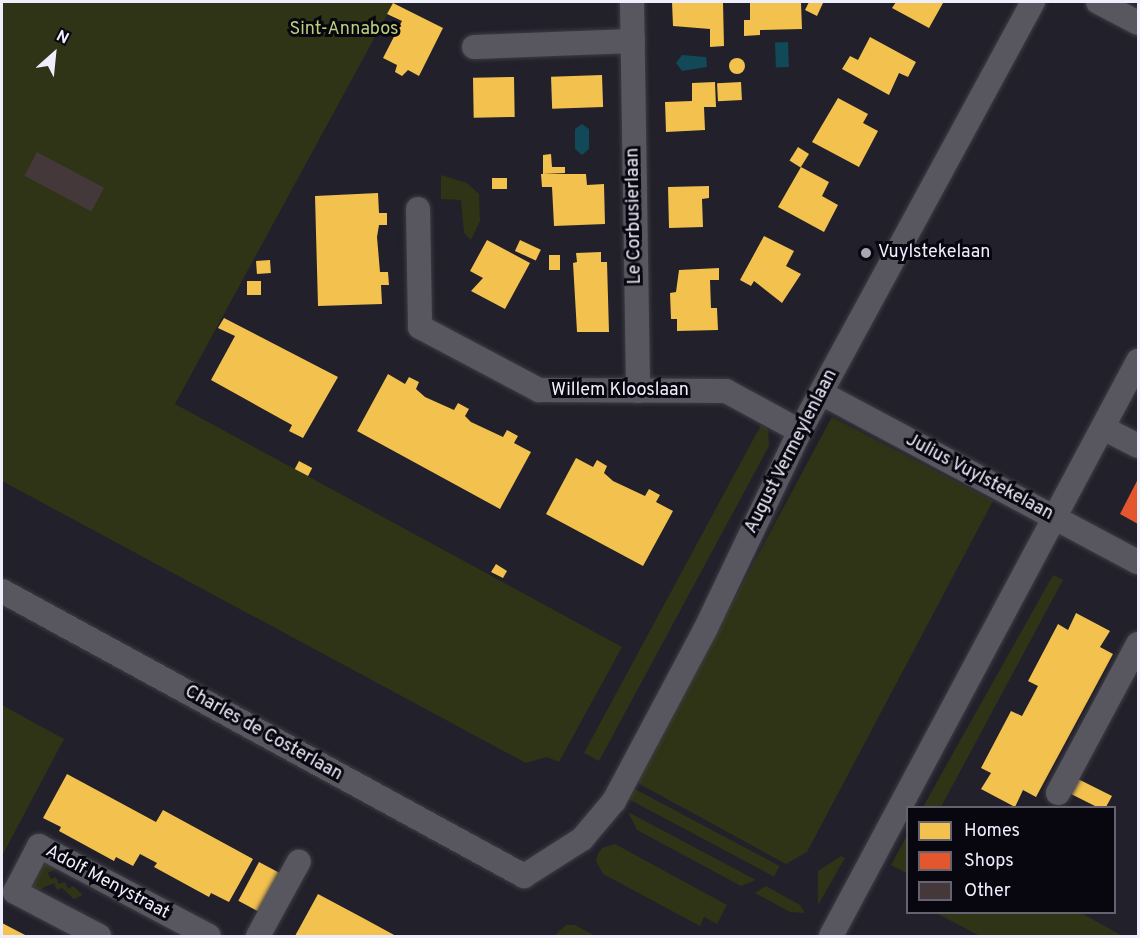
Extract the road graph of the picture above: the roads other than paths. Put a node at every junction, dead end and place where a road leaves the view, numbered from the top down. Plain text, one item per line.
1 (632, 2) edge
2 (1033, 2) edge
3 (1098, 2) edge
4 (1138, 23) edge
5 (633, 41) junction
6 (474, 47) dead end
7 (418, 209) dead end
8 (1138, 361) edge
9 (638, 391) junction
10 (821, 393) junction
11 (1103, 428) junction
12 (800, 431) junction
13 (1138, 446) edge
14 (1054, 518) junction
15 (1138, 562) edge
16 (2, 591) edge
17 (1138, 644) edge
18 (1058, 793) dead end
19 (299, 861) dead end
20 (524, 876) joint
21 (99, 936) edge
22 (209, 936) edge
23 (258, 936) edge
24 (831, 936) edge

1 - 5 street, Le Corbusierlaan
2 - 10 street, August Vermeylenlaan
3 - 4 street
5 - 6 street
5 - 9 street, Le Corbusierlaan
7 - 9 street, Willem Klooslaan
8 - 11 street
9 - 12 street, Willem Klooslaan
10 - 12 street, August Vermeylenlaan
10 - 14 street, Julius Vuylstekelaan
11 - 13 street
11 - 14 street
12 - 20 street, August Vermeylenlaan
14 - 15 street, Julius Vuylstekelaan
14 - 24 street
16 - 20 street, Charles de Costerlaan
17 - 18 street
19 - 23 street
21 - 22 street, Adolf Menystraat

